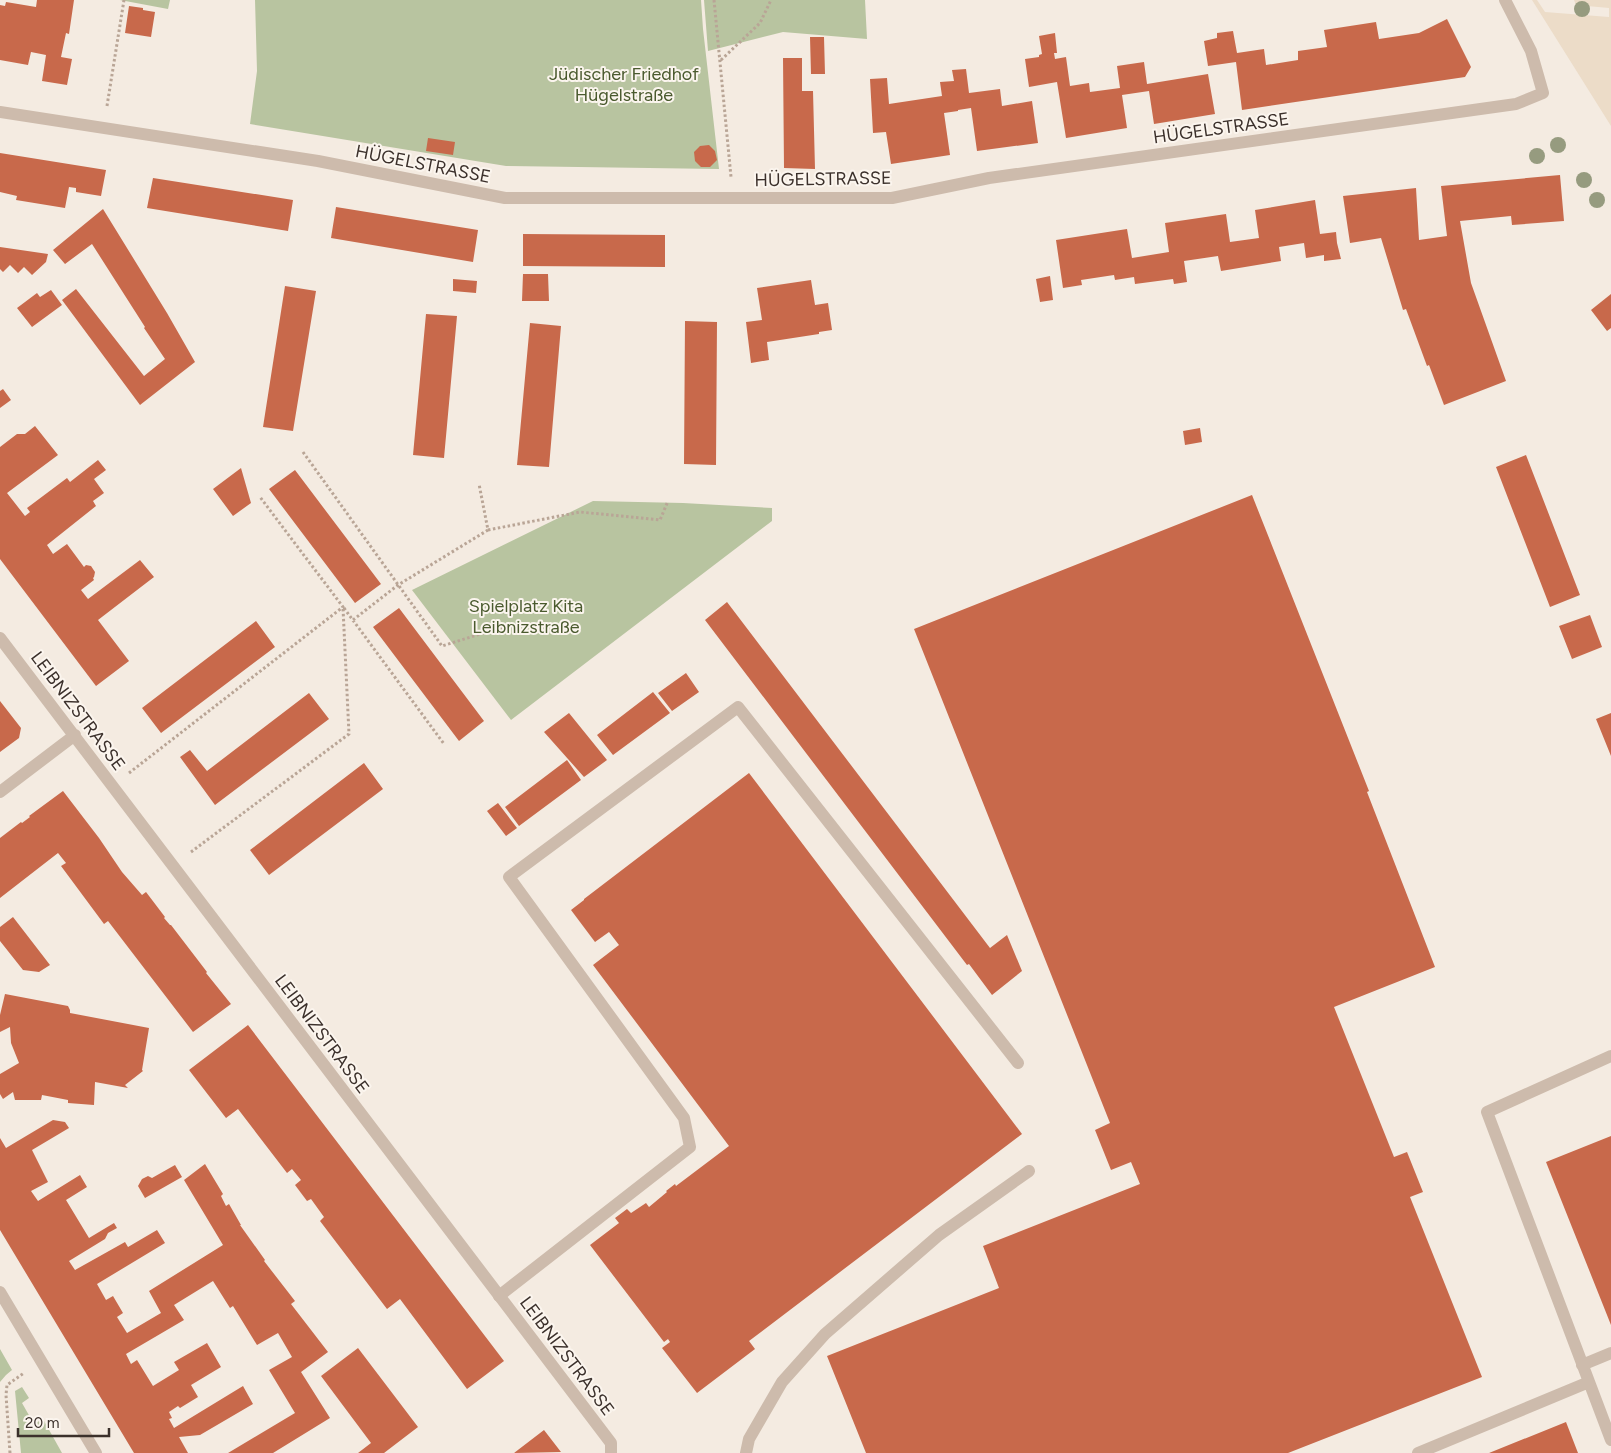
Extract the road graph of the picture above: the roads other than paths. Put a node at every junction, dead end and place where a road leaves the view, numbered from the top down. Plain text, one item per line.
1 (1504, 0) edge
2 (0, 112) edge
3 (0, 638) edge
4 (74, 735) junction
5 (0, 792) edge
6 (1611, 1056) edge
7 (1018, 1063) dead end
8 (1029, 1171) dead end
9 (0, 1292) edge
10 (499, 1296) junction
11 (1611, 1353) edge
12 (1582, 1365) junction
13 (1589, 1382) junction
14 (1611, 1440) edge
15 (96, 1453) edge
16 (611, 1453) edge
17 (746, 1453) edge
18 (1418, 1453) edge

1 - 2 street, HÜGELSTRASSE
3 - 4 street, LEIBNIZSTRASSE
4 - 5 street
4 - 10 street, LEIBNIZSTRASSE
6 - 12 street
7 - 10 street
8 - 17 street
9 - 15 street
10 - 16 street, LEIBNIZSTRASSE
11 - 12 street
12 - 13 street
13 - 14 street
13 - 18 street

